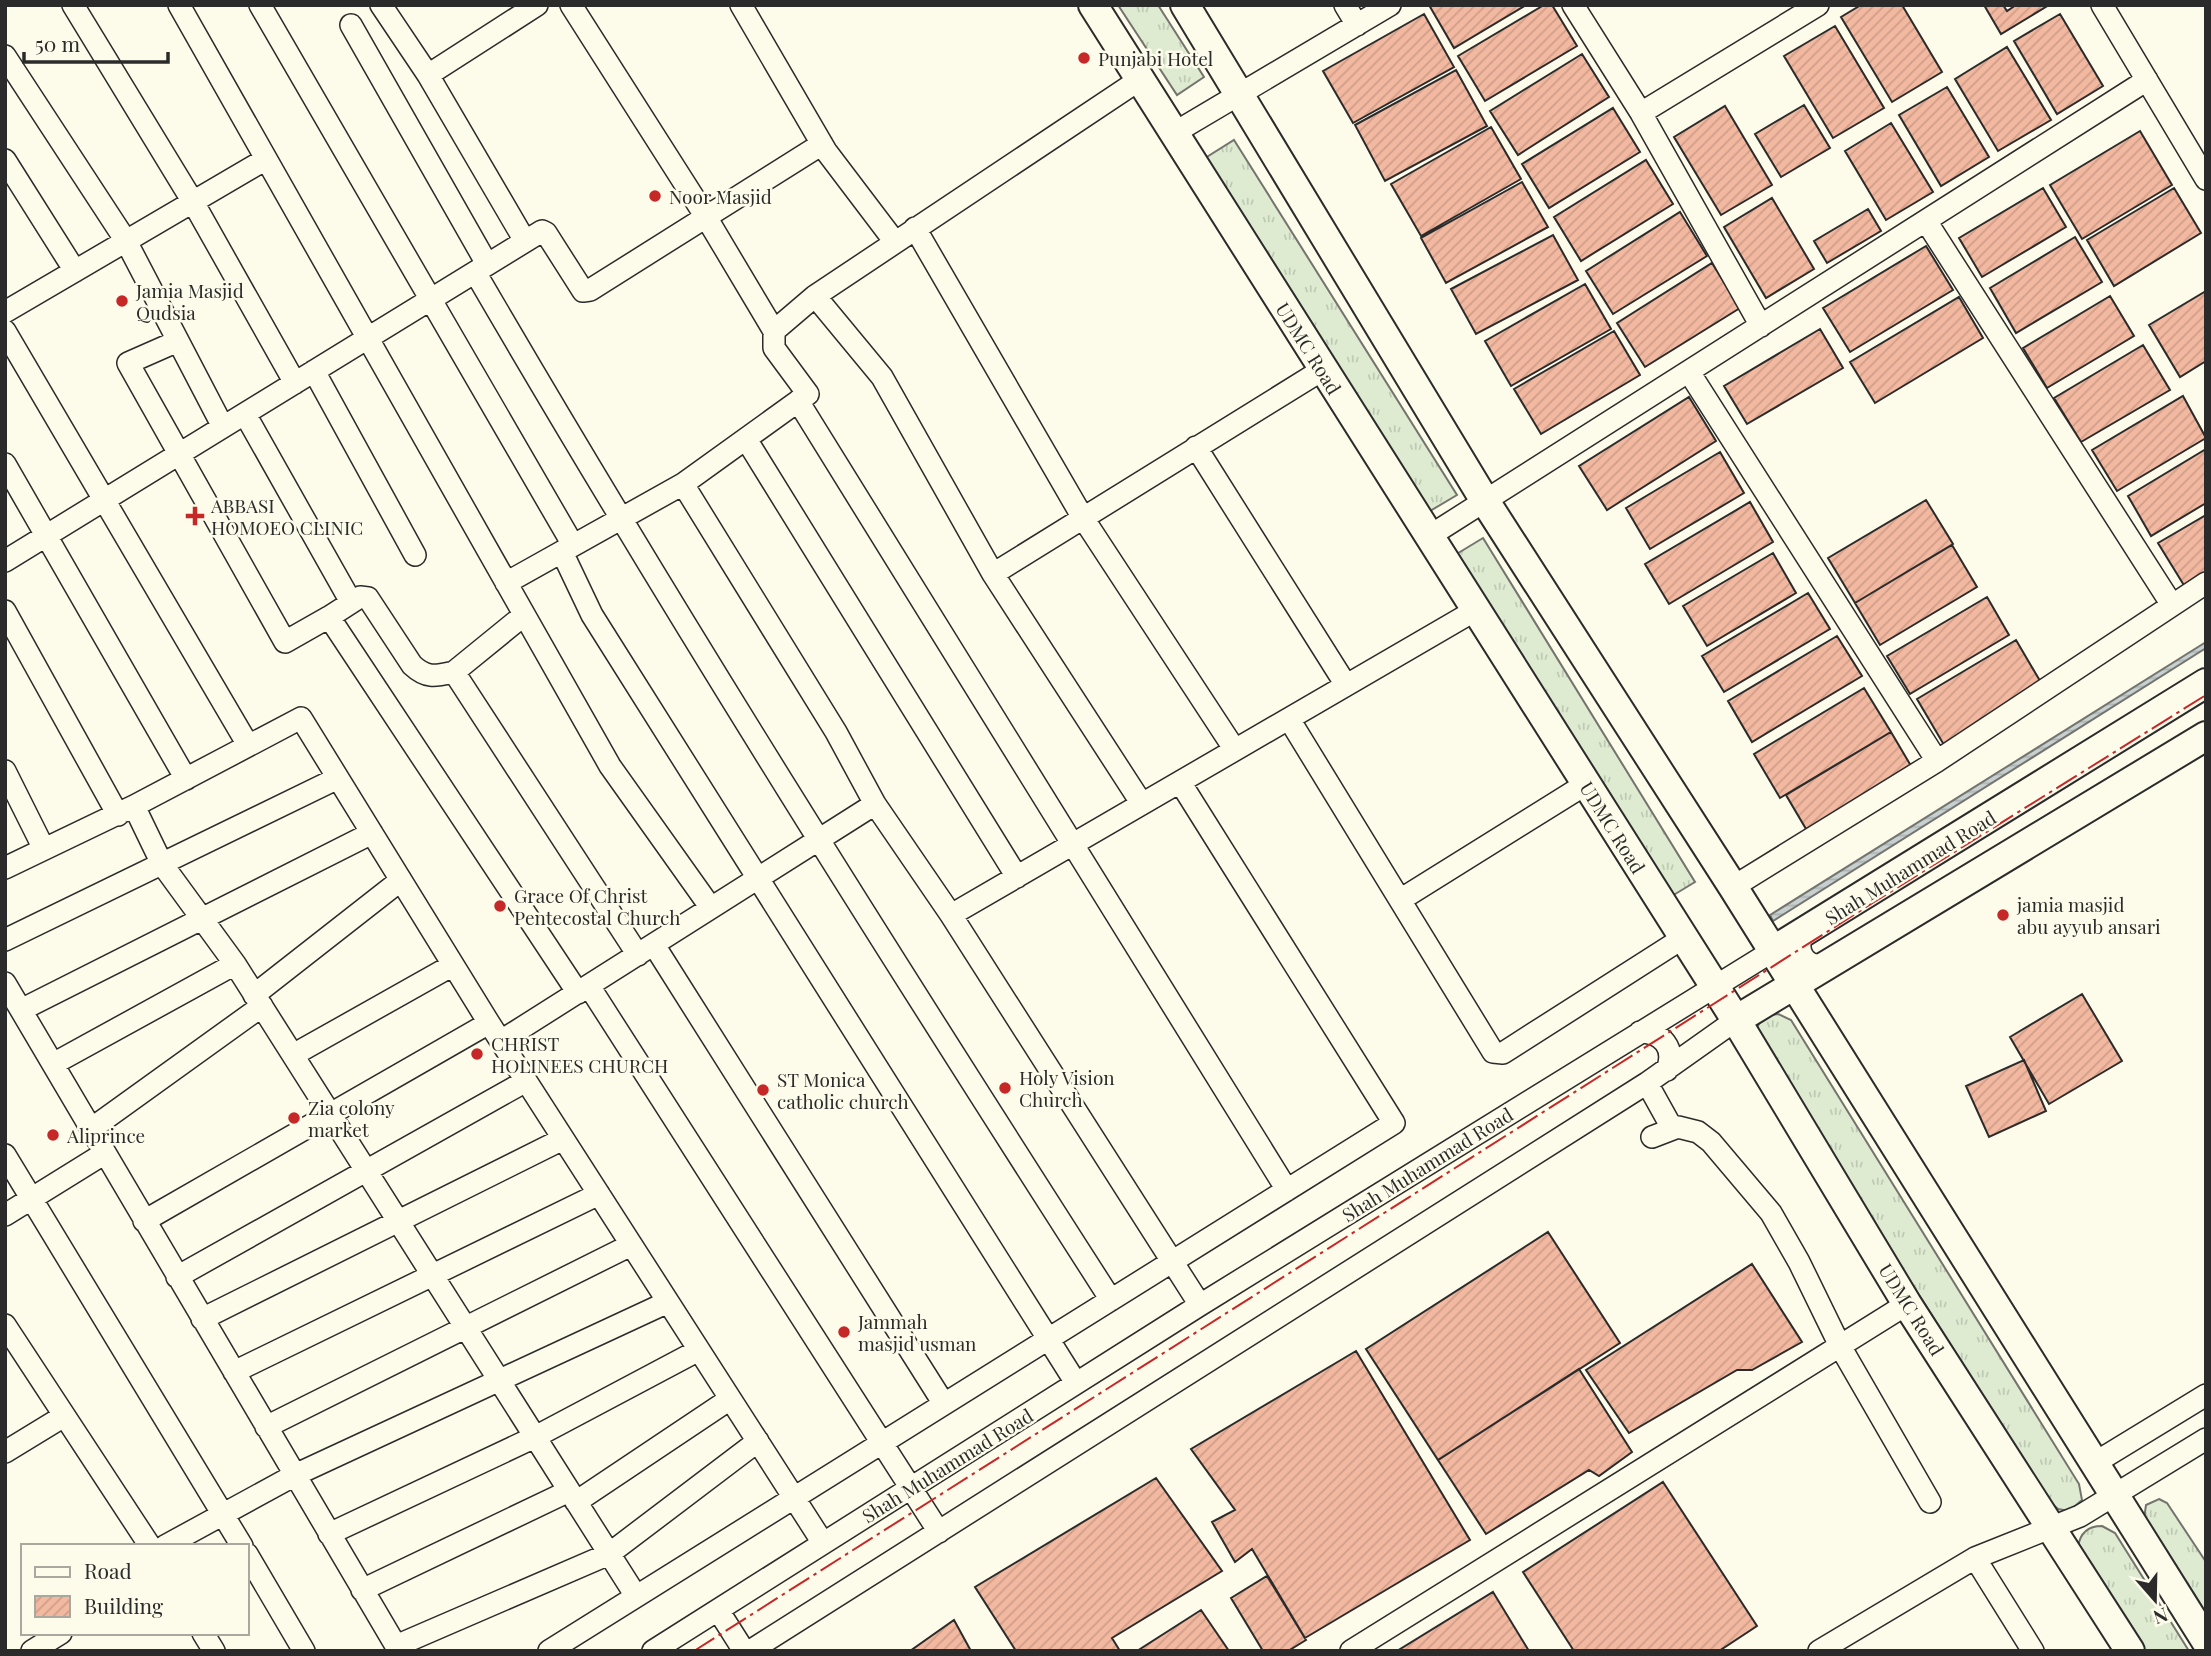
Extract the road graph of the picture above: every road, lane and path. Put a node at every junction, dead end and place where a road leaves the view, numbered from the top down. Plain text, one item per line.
1 (73, 5) edge
2 (179, 5) edge
3 (260, 5) edge
4 (381, 5) edge
5 (537, 5) edge
6 (571, 5) edge
7 (741, 5) edge
8 (1093, 5) edge
9 (1185, 5) edge
10 (1345, 5) edge
11 (1390, 5) edge
12 (1573, 5) edge
13 (1818, 5) edge
14 (2102, 5) edge
15 (351, 25) dead end
16 (1357, 25) junction
17 (5, 56) edge
18 (428, 75) junction
19 (1139, 80) junction
20 (2147, 80) junction
21 (1241, 94) junction
22 (1641, 113) junction
23 (1174, 133) junction
24 (822, 144) junction
25 (266, 159) junction
26 (5, 160) edge
27 (2206, 179) edge
28 (193, 202) junction
29 (706, 217) junction
30 (1926, 221) junction
31 (915, 228) junction
32 (125, 241) junction
33 (525, 241) junction
34 (895, 242) junction
35 (481, 268) junction
36 (75, 271) junction
37 (815, 296) junction
38 (428, 301) junction
39 (5, 312) edge
40 (1761, 326) junction
41 (5, 331) edge
42 (774, 331) junction
43 (367, 338) junction
44 (178, 341) junction
45 (1322, 370) junction
46 (314, 371) junction
47 (1689, 372) junction
48 (295, 383) junction
49 (798, 401) junction
50 (245, 414) junction
51 (223, 427) junction
52 (746, 439) junction
53 (1196, 447) junction
54 (178, 454) junction
55 (5, 464) edge
56 (683, 484) junction
57 (104, 500) junction
58 (1485, 501) junction
59 (1083, 518) junction
60 (619, 520) junction
61 (48, 535) junction
62 (1428, 537) junction
63 (567, 549) junction
64 (415, 555) dead end
65 (5, 561) edge
66 (993, 574) junction
67 (506, 583) junction
68 (2206, 583) edge
69 (351, 603) junction
70 (2172, 605) junction
71 (5, 611) edge
72 (1474, 611) junction
73 (524, 615) junction
74 (329, 617) junction
75 (454, 671) junction
76 (2206, 683) edge
77 (1346, 685) junction
78 (1289, 719) junction
79 (2206, 736) edge
80 (248, 745) junction
81 (1235, 750) junction
82 (1937, 761) junction
83 (5, 771) edge
84 (338, 778) junction
85 (186, 779) junction
86 (1180, 782) junction
87 (1586, 784) junction
88 (875, 804) junction
89 (1142, 804) junction
90 (126, 810) junction
91 (372, 833) junction
92 (817, 841) junction
93 (1071, 845) junction
94 (44, 849) junction
95 (162, 864) junction
96 (5, 868) edge
97 (1017, 877) junction
98 (401, 880) junction
99 (756, 880) junction
100 (1733, 887) junction
101 (1400, 900) junction
102 (711, 908) junction
103 (951, 915) junction
104 (200, 919) junction
105 (1803, 933) junction
106 (1683, 938) junction
107 (5, 940) edge
108 (646, 950) junction
109 (1771, 952) junction
110 (234, 964) junction
111 (1828, 964) junction
112 (453, 965) junction
113 (5, 983) edge
114 (1792, 984) junction
115 (1713, 987) junction
116 (583, 990) junction
117 (258, 1001) junction
118 (21, 1010) junction
119 (1736, 1020) junction
120 (489, 1023) junction
121 (1640, 1032) junction
122 (501, 1041) junction
123 (293, 1055) junction
124 (52, 1064) junction
125 (1667, 1070) junction
126 (526, 1081) junction
127 (1647, 1083) junction
128 (330, 1114) junction
129 (1672, 1128) junction
130 (90, 1129) junction
131 (1652, 1137) dead end
132 (564, 1139) junction
133 (105, 1153) junction
134 (5, 1156) edge
135 (365, 1171) junction
136 (1287, 1190) junction
137 (599, 1194) junction
138 (33, 1198) junction
139 (5, 1215) edge
140 (397, 1220) junction
141 (144, 1221) junction
142 (631, 1245) junction
143 (1174, 1261) junction
144 (431, 1276) junction
145 (177, 1277) junction
146 (1111, 1300) junction
147 (668, 1302) junction
148 (1907, 1304) junction
149 (1200, 1305) junction
150 (202, 1319) junction
151 (5, 1325) edge
152 (464, 1329) junction
153 (1048, 1340) junction
154 (1840, 1346) junction
155 (699, 1350) junction
156 (234, 1373) junction
157 (498, 1382) junction
158 (1076, 1383) junction
159 (2206, 1395) edge
160 (730, 1399) junction
161 (944, 1404) junction
162 (64, 1416) junction
163 (266, 1427) junction
164 (535, 1437) junction
165 (2206, 1439) edge
166 (758, 1441) junction
167 (880, 1444) junction
168 (5, 1452) edge
169 (2093, 1464) junction
170 (295, 1475) junction
171 (910, 1488) junction
172 (2113, 1495) junction
173 (572, 1496) junction
174 (794, 1497) junction
175 (1930, 1502) dead end
176 (223, 1514) junction
177 (2051, 1527) junction
178 (939, 1532) junction
179 (329, 1534) junction
180 (824, 1543) junction
181 (148, 1544) edge
182 (168, 1544) edge
183 (241, 1544) edge
184 (609, 1554) junction
185 (248, 1556) edge
186 (1975, 1558) junction
187 (362, 1590) junction
188 (636, 1596) junction
189 (718, 1610) junction
190 (58, 1635) edge
191 (204, 1635) edge
192 (2206, 1640) edge
193 (397, 1648) edge
194 (32, 1651) edge
195 (214, 1651) edge
196 (304, 1651) edge
197 (549, 1651) edge
198 (653, 1651) edge
199 (744, 1651) edge
200 (750, 1651) edge
201 (1351, 1651) edge
202 (1819, 1651) edge
203 (2033, 1651) edge
204 (2130, 1651) edge

1 - 28 street
2 - 25 street
3 - 38 street
4 - 18 street
5 - 18 street
6 - 29 street
7 - 24 street
8 - 19 main road, UDMC Road
9 - 21 main road
10 - 16 street
11 - 16 street
12 - 22 street
13 - 22 street
14 - 20 street
15 - 35 street
16 - 21 street
17 - 32 street
18 - 33 street
19 - 23 main road, UDMC Road
19 - 31 street
20 - 27 street
20 - 30 street
21 - 23 street
21 - 58 main road
22 - 40 street
23 - 45 main road, UDMC Road
24 - 29 street
24 - 34 street
25 - 28 street
25 - 43 street
26 - 36 street
28 - 32 street
28 - 48 street
29 - 33 street
29 - 42 street
30 - 40 street
30 - 70 street
31 - 34 street
31 - 59 street
32 - 36 street
32 - 44 street
33 - 35 street
34 - 37 street
35 - 38 street
35 - 60 street
36 - 39 street
37 - 42 street
37 - 66 street
38 - 43 street
38 - 63 street
40 - 47 street
41 - 57 street
42 - 49 street
43 - 46 street
43 - 67 street
44 - 51 street
44 - 54 street
45 - 53 street
45 - 62 main road, UDMC Road
46 - 48 street
46 - 64 street
47 - 58 street
47 - 82 street
48 - 50 street
49 - 52 street
49 - 93 street
50 - 51 street
50 - 69 street
51 - 54 street
52 - 56 street
52 - 97 street
53 - 59 street
53 - 77 street
54 - 57 street
54 - 74 street
55 - 61 street
56 - 60 street
56 - 88 street
57 - 61 street
57 - 80 street
58 - 62 street
58 - 100 main road
59 - 66 street
59 - 81 street
60 - 63 street
60 - 92 street
61 - 65 street
61 - 85 street
62 - 72 main road, UDMC Road
63 - 67 street
63 - 99 street
66 - 89 street
67 - 73 street
68 - 70 street
69 - 74 street
69 - 75 street
70 - 82 street
71 - 90 street
72 - 77 street
72 - 87 main road, UDMC Road
73 - 75 street
73 - 102 street
74 - 116 street
75 - 108 street
76 - 105 main road, Shah Muhammad Road
77 - 78 street
78 - 81 street
78 - 101 street
79 - 111 main road, Shah Muhammad Road
80 - 84 street
80 - 85 street
81 - 86 street
82 - 100 street
83 - 94 street
84 - 91 street
84 - 95 street
85 - 90 street
86 - 89 street
86 - 136 street
87 - 101 street
87 - 106 main road, UDMC Road
88 - 92 street
88 - 103 street
89 - 93 street
90 - 94 street
90 - 95 street
91 - 98 street
91 - 104 street
92 - 99 street
92 - 146 street
93 - 97 street
93 - 136 street
94 - 96 street
95 - 104 street
95 - 107 street
97 - 103 street
98 - 112 street
98 - 117 street
99 - 102 street
99 - 153 street
100 - 109 main road
101 - 106 street
102 - 108 street
103 - 143 street
104 - 110 street
104 - 118 street
105 - 109 main road, Shah Muhammad Road
105 - 111 street
106 - 115 main road, UDMC Road
108 - 116 street
108 - 161 street
109 - 114 main road
109 - 115 street, Shah Muhammad Road
110 - 117 street
110 - 124 street
111 - 114 main road, Shah Muhammad Road
112 - 120 street
112 - 123 street
113 - 118 street
114 - 119 main road, Shah Muhammad Road
114 - 169 main road
115 - 119 main road, UDMC Road
115 - 121 street, Shah Muhammad Road
116 - 122 street
116 - 167 street
117 - 123 street
117 - 130 street
118 - 124 street
119 - 125 street, Shah Muhammad Road
119 - 148 main road, UDMC Road
120 - 122 street
120 - 128 street
121 - 125 street
121 - 149 street, Shah Muhammad Road
122 - 126 street
123 - 128 street
124 - 130 street
125 - 127 street, Shah Muhammad Road
126 - 132 street
126 - 135 street
127 - 129 street
127 - 178 street, Shah Muhammad Road
128 - 135 street
128 - 141 street
129 - 131 street
129 - 154 street
130 - 133 street
132 - 137 street
132 - 140 street
133 - 138 street
133 - 141 street
134 - 138 street
135 - 140 street
135 - 145 street
136 - 143 street
137 - 142 street
137 - 144 street
138 - 139 street
138 - 176 street
140 - 144 street
140 - 150 street
141 - 145 street
142 - 147 street
142 - 152 street
143 - 146 street
143 - 149 street
144 - 152 street
144 - 156 street
145 - 150 street
146 - 153 street
147 - 155 street
147 - 157 street
148 - 154 street
148 - 177 main road, UDMC Road
149 - 158 street, Shah Muhammad Road
150 - 156 street
151 - 162 street
152 - 157 street
152 - 163 street
153 - 158 street
153 - 161 street
154 - 175 street
154 - 201 street
155 - 160 street
155 - 164 street
156 - 163 street
157 - 164 street
157 - 170 street
158 - 171 street, Shah Muhammad Road
159 - 169 street
160 - 166 street
160 - 173 street
161 - 167 street
162 - 168 street
162 - 181 street
163 - 170 street
164 - 173 street
164 - 179 street
165 - 172 street
166 - 174 street
166 - 184 street
167 - 171 street
167 - 174 street
169 - 172 main road
170 - 176 street
170 - 179 street
171 - 178 street
171 - 180 street, Shah Muhammad Road
172 - 177 street
172 - 192 main road
173 - 184 street
173 - 187 street
174 - 180 street
174 - 188 street
176 - 182 street
176 - 183 street
177 - 186 street
177 - 204 main road, UDMC Road
178 - 200 street, Shah Muhammad Road
179 - 187 street
180 - 189 street, Shah Muhammad Road
184 - 188 street
184 - 193 street
185 - 196 street
186 - 202 street
186 - 203 street
187 - 193 street
188 - 197 street
189 - 198 street, Shah Muhammad Road
189 - 199 street
190 - 194 street
191 - 195 street

